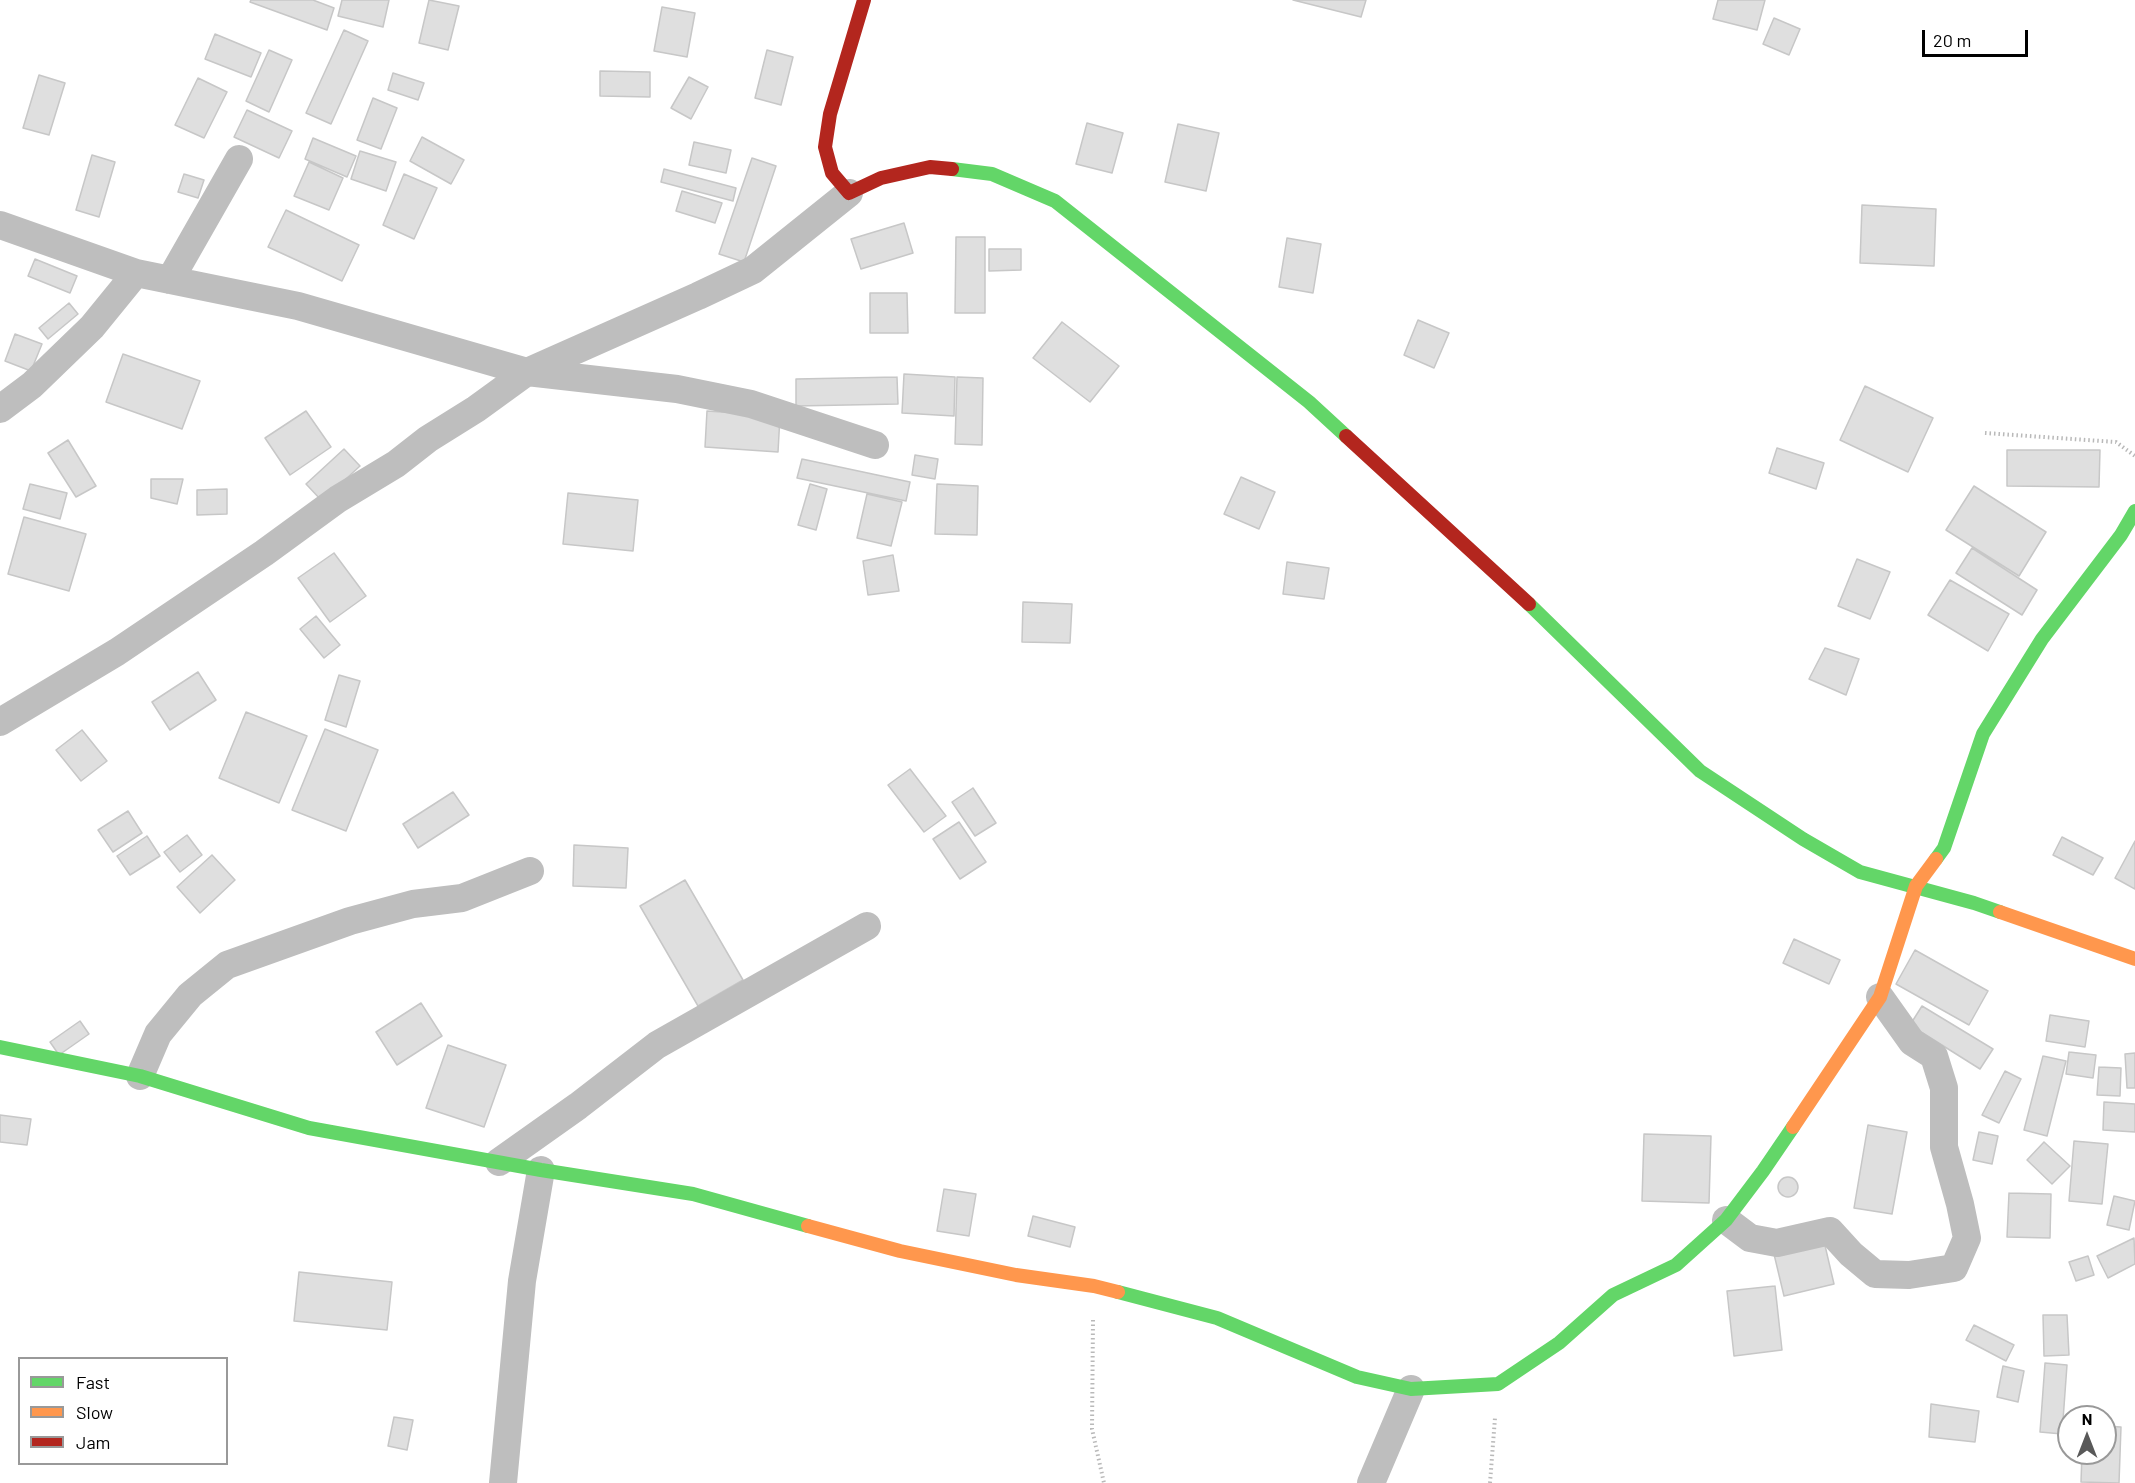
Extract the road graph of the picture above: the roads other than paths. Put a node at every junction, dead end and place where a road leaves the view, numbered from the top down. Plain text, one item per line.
1 (864, 0) edge
2 (239, 159) dead end
3 (849, 193) junction
4 (0, 225) edge
5 (136, 273) junction
6 (170, 280) junction
7 (527, 372) junction
8 (0, 409) edge
9 (875, 445) dead end
10 (2135, 511) edge
11 (0, 722) edge
12 (530, 871) dead end
13 (1916, 886) junction
14 (867, 926) dead end
15 (2135, 959) edge
16 (1880, 997) junction
17 (0, 1047) edge
18 (140, 1076) junction
19 (499, 1161) junction
20 (541, 1170) junction
21 (1726, 1220) junction
22 (1411, 1389) junction
23 (503, 1483) edge
24 (1371, 1483) edge

1 - 3 street
2 - 6 street
3 - 7 street
3 - 13 street
4 - 5 street
5 - 6 street
5 - 8 street
6 - 7 street
7 - 9 street
7 - 11 street
10 - 13 street
12 - 18 street
13 - 15 street
13 - 16 street
14 - 19 street
16 - 21 street
16 - 21 street
17 - 18 street
18 - 19 street
19 - 20 street
20 - 22 street
20 - 23 street
21 - 22 street
22 - 24 street

